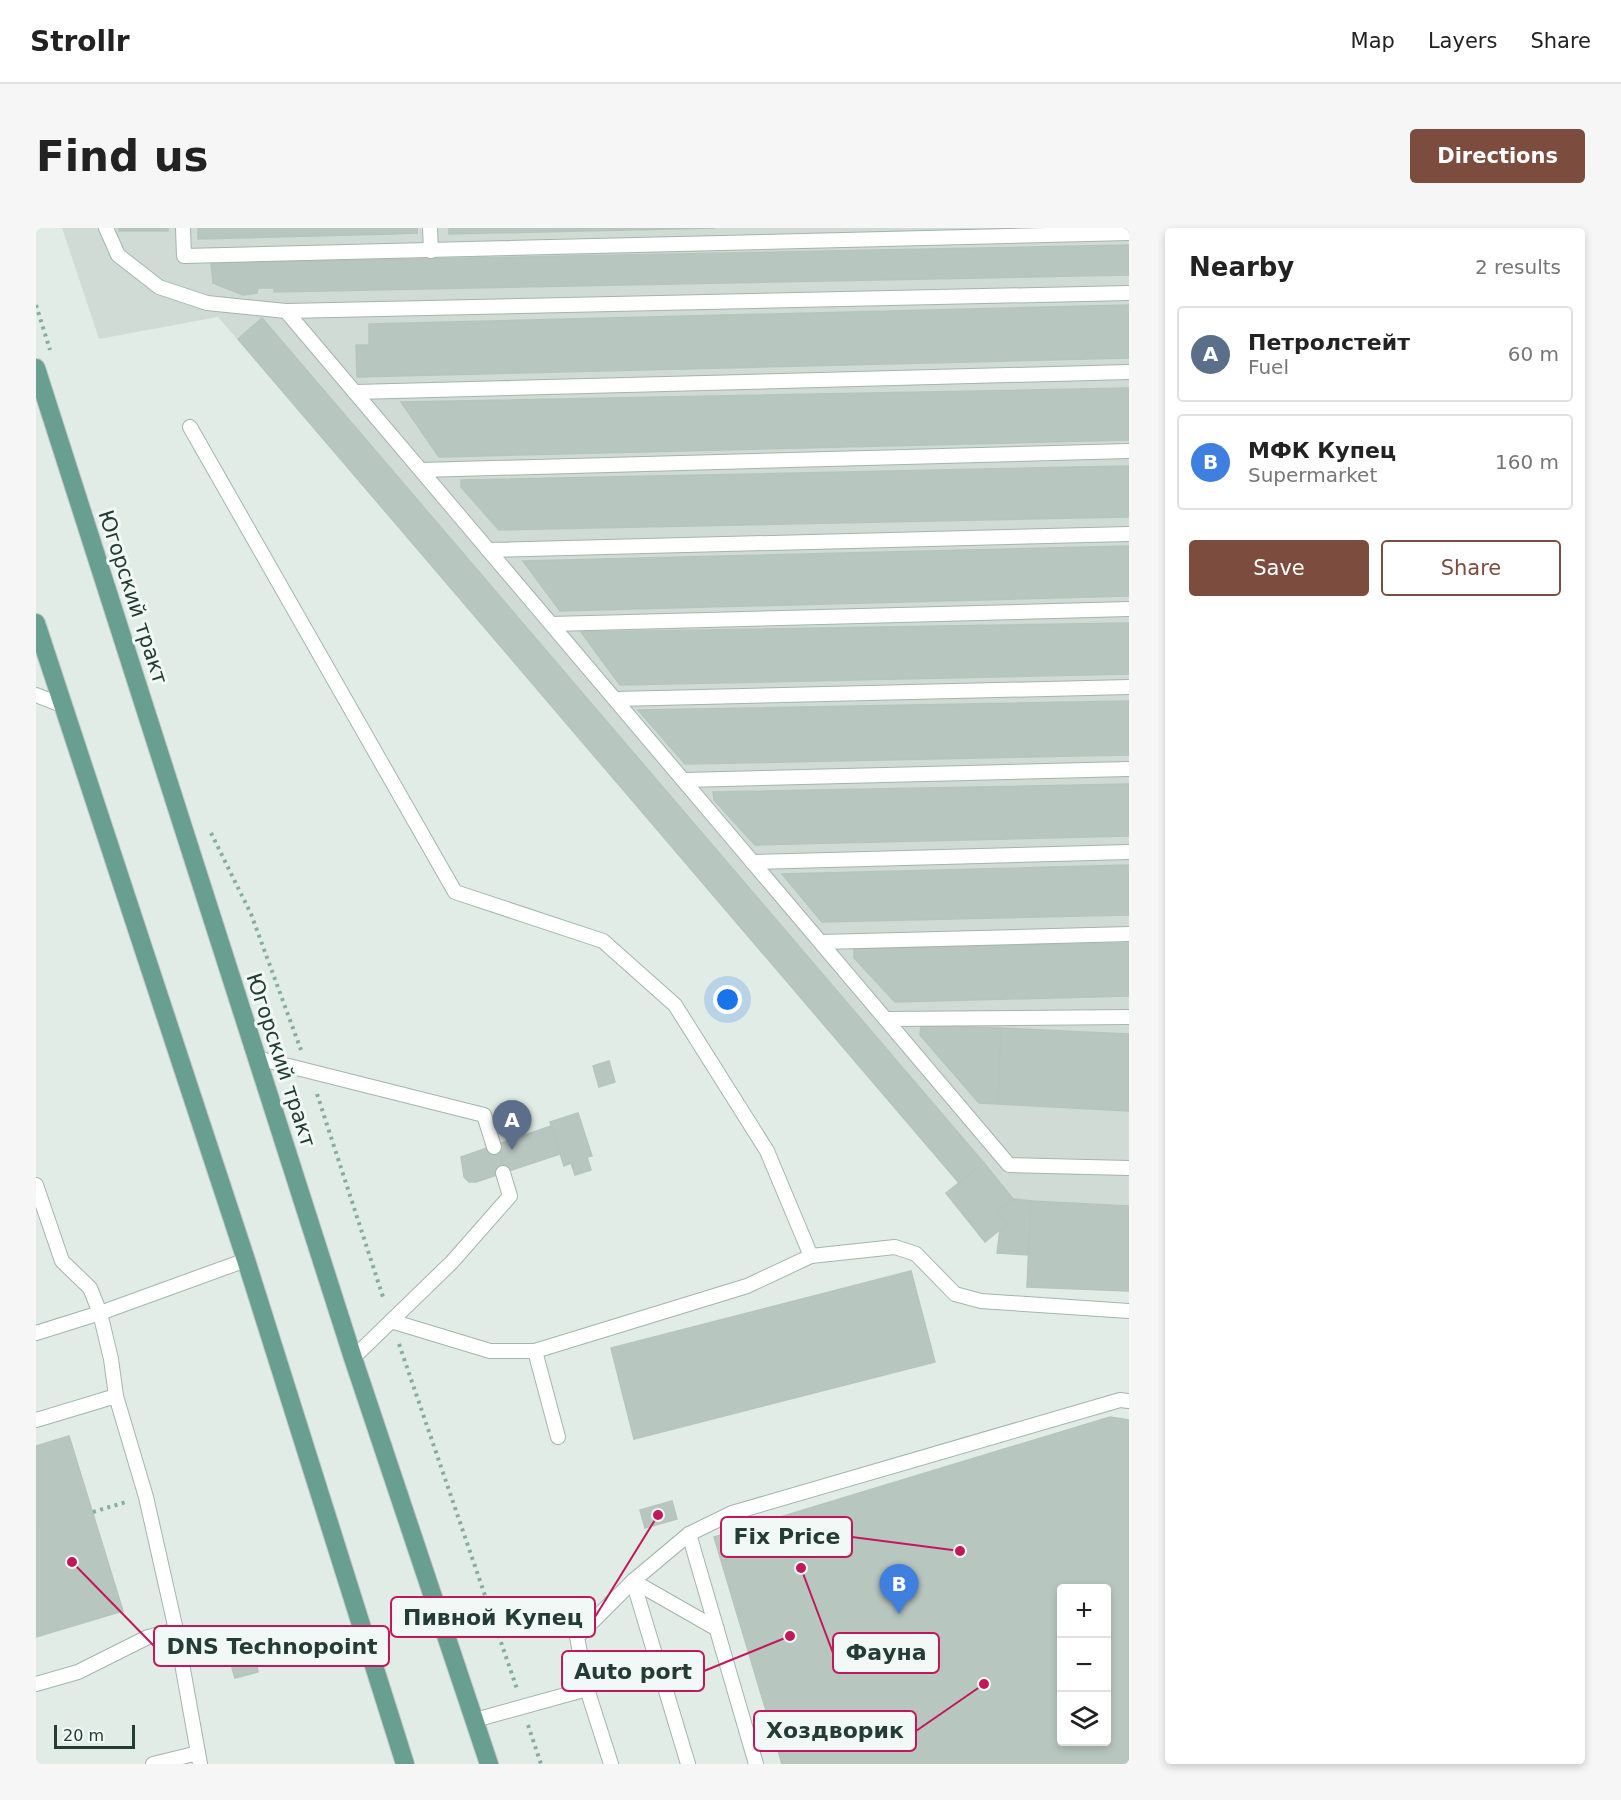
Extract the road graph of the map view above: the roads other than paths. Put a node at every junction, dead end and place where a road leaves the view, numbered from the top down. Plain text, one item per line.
1 (106, 228) edge
2 (183, 228) edge
3 (430, 228) edge
4 (1129, 233) edge
5 (431, 252) junction
6 (1129, 293) edge
7 (286, 311) junction
8 (36, 368) edge
9 (1129, 372) edge
10 (355, 392) junction
11 (190, 427) dead end
12 (1129, 451) edge
13 (421, 470) junction
14 (1129, 534) edge
15 (488, 550) junction
16 (1129, 609) edge
17 (36, 623) edge
18 (551, 624) junction
19 (1129, 687) edge
20 (36, 695) edge
21 (615, 699) junction
22 (64, 706) junction
23 (1129, 770) edge
24 (684, 780) junction
25 (1129, 852) edge
26 (753, 862) junction
27 (1129, 934) edge
28 (821, 942) junction
29 (1129, 1017) edge
30 (886, 1019) junction
31 (257, 1058) junction
32 (494, 1147) dead end
33 (1129, 1168) edge
34 (503, 1173) dead end
35 (36, 1185) edge
36 (811, 1256) junction
37 (246, 1260) junction
38 (1129, 1311) edge
39 (100, 1313) junction
40 (391, 1321) junction
41 (36, 1333) edge
42 (535, 1351) junction
43 (353, 1358) junction
44 (116, 1396) junction
45 (1129, 1401) edge
46 (36, 1420) edge
47 (558, 1437) dead end
48 (690, 1534) junction
49 (633, 1581) junction
50 (717, 1629) junction
51 (176, 1630) junction
52 (36, 1684) edge
53 (587, 1689) junction
54 (475, 1720) junction
55 (199, 1759) edge
56 (153, 1764) edge
57 (405, 1764) edge
58 (489, 1764) edge
59 (611, 1764) edge
60 (688, 1764) edge
61 (756, 1764) edge

1 - 7 lane
2 - 5 lane
3 - 5 lane
4 - 5 lane
6 - 7 lane
7 - 10 lane
8 - 31 main road, Югорский тракт
9 - 10 lane
10 - 13 lane
11 - 36 lane
12 - 13 lane
13 - 15 lane
14 - 15 lane
15 - 18 lane
16 - 18 lane
17 - 22 main road
18 - 21 lane
19 - 21 lane
20 - 22 lane
21 - 24 lane
22 - 37 main road
23 - 24 lane
24 - 26 lane
25 - 26 lane
26 - 28 lane
27 - 28 lane
28 - 30 lane
29 - 30 lane
30 - 33 lane
31 - 32 lane
31 - 43 main road, Югорский тракт
34 - 40 lane
35 - 39 lane
36 - 38 lane
36 - 42 lane
37 - 39 lane
37 - 57 main road
39 - 41 lane
39 - 44 lane
40 - 42 lane
40 - 43 lane
42 - 47 lane
43 - 54 main road, Югорский тракт
44 - 46 lane
44 - 51 lane
45 - 48 lane
48 - 49 lane
48 - 50 lane
49 - 50 lane
49 - 53 lane
49 - 60 lane
50 - 61 lane
51 - 52 lane
51 - 55 lane
53 - 54 lane
53 - 59 lane
54 - 58 main road, Югорский тракт
55 - 56 lane

